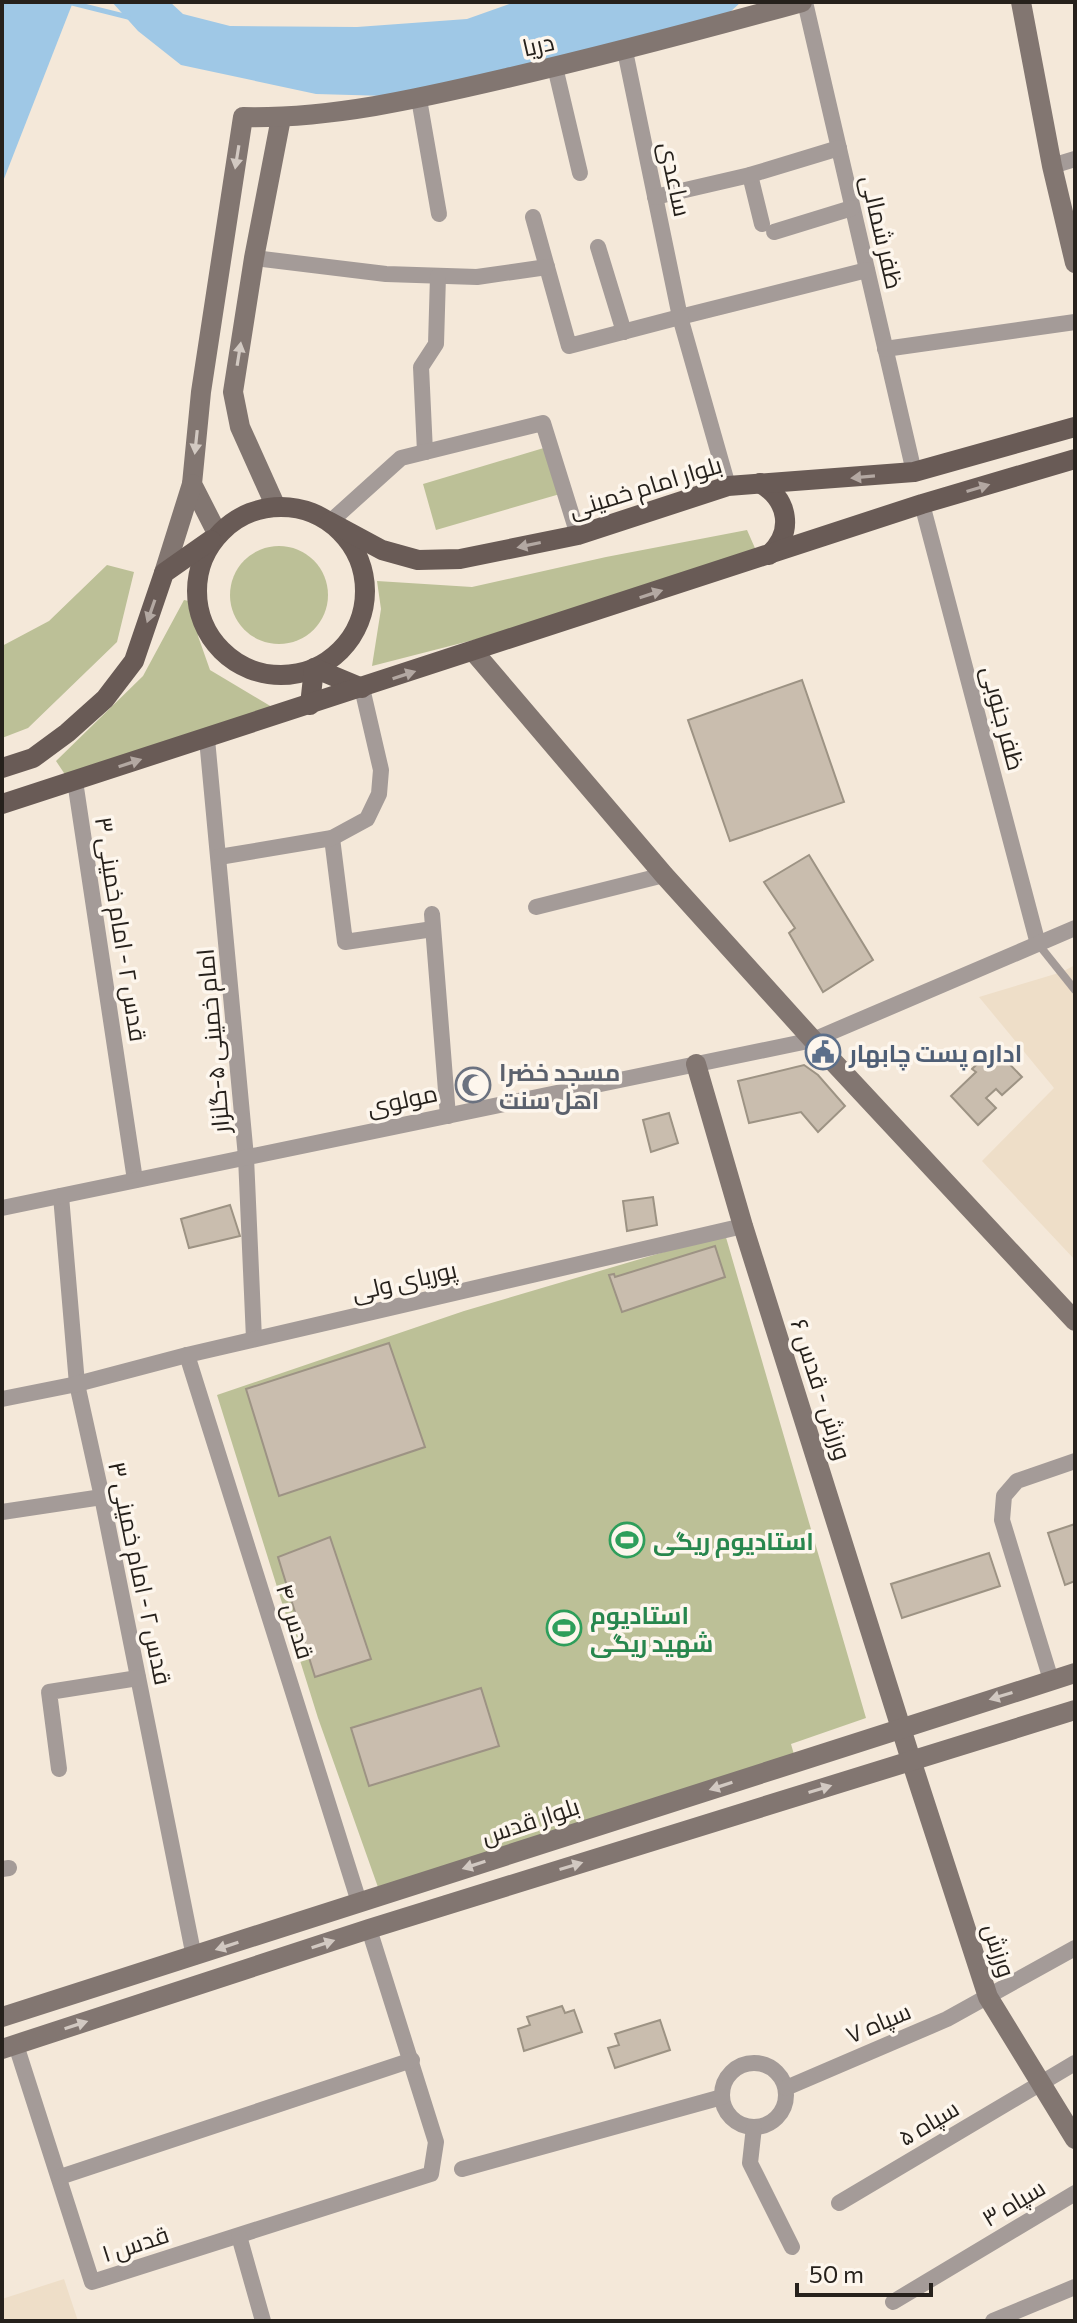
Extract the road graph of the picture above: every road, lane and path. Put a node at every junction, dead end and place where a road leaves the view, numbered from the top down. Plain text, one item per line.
1 (804, 2) edge
2 (1021, 2) edge
3 (625, 51) junction
4 (555, 67) junction
5 (419, 99) junction
6 (281, 118) junction
7 (839, 148) junction
8 (1075, 159) edge
9 (1052, 166) junction
10 (580, 173) dead end
11 (750, 175) junction
12 (655, 197) junction
13 (852, 208) junction
14 (439, 214) dead end
15 (533, 217) dead end
16 (598, 247) dead end
17 (254, 258) junction
18 (1075, 263) edge
19 (547, 267) junction
20 (867, 270) junction
21 (438, 276) junction
22 (680, 317) junction
23 (1075, 322) edge
24 (624, 332) junction
25 (885, 349) junction
26 (201, 392) junction
27 (233, 392) junction
28 (1075, 427) edge
29 (425, 452) junction
30 (1075, 459) edge
31 (914, 472) junction
32 (760, 483) junction
33 (192, 484) junction
34 (728, 486) junction
35 (922, 504) junction
36 (276, 507) junction
37 (330, 522) junction
38 (218, 535) junction
39 (578, 535) junction
40 (769, 555) junction
41 (164, 573) junction
42 (474, 652) junction
43 (314, 668) junction
44 (362, 688) junction
45 (310, 705) junction
46 (207, 739) junction
47 (33, 758) junction
48 (2, 768) edge
49 (75, 781) junction
50 (45, 791) junction
51 (2, 804) edge
52 (332, 838) junction
53 (219, 857) junction
54 (664, 875) junction
55 (536, 907) dead end
56 (1075, 928) edge
57 (1038, 944) junction
58 (1075, 990) edge
59 (813, 1040) junction
60 (696, 1064) junction
61 (448, 1116) junction
62 (246, 1157) junction
63 (135, 1180) junction
64 (61, 1196) junction
65 (2, 1208) edge
66 (743, 1226) junction
67 (1075, 1321) edge
68 (254, 1339) junction
69 (187, 1355) junction
70 (77, 1384) junction
71 (2, 1399) edge
72 (1075, 1461) edge
73 (102, 1497) junction
74 (2, 1512) edge
75 (1075, 1673) edge
76 (138, 1678) junction
77 (1051, 1680) junction
78 (1075, 1710) edge
79 (902, 1727) junction
80 (911, 1760) junction
81 (59, 1769) dead end
82 (359, 1902) junction
83 (369, 1929) junction
84 (1075, 1948) edge
85 (194, 1957) junction
86 (988, 1997) junction
87 (2, 2017) edge
88 (9, 2047) edge
89 (412, 2060) junction
90 (1075, 2063) edge
91 (1041, 2083) junction
92 (786, 2088) junction
93 (722, 2097) junction
94 (754, 2127) junction
95 (1075, 2139) edge
96 (462, 2169) dead end
97 (60, 2177) junction
98 (1075, 2193) edge
99 (839, 2203) dead end
100 (239, 2236) junction
101 (792, 2247) dead end
102 (1075, 2287) edge
103 (893, 2302) dead end
104 (263, 2321) edge
105 (993, 2321) edge

1 - 3 street, دریا
1 - 7 street, ظفر شمالی
2 - 9 street
3 - 4 street, دریا
3 - 12 street, ساعدی
4 - 5 street, دریا
4 - 10 street
5 - 6 street, دریا
5 - 14 street
6 - 17 street
6 -> 26 street, دریا
7 - 11 street
7 - 13 street, ظفر شمالی
8 - 9 street
9 - 18 street
11 - 12 street
11 - 13 street
12 - 22 street, ساعدی
13 - 20 street, ظفر شمالی
15 - 19 street
16 - 24 street
17 - 21 street
27 -> 17 street
19 - 21 street
19 - 24 street
20 - 22 street
20 - 25 street, ظفر شمالی
21 - 29 street
22 - 24 street
22 - 34 street, ساعدی
23 - 25 street
25 - 31 street, ظفر شمالی
26 - 27 street
26 -> 33 street
27 - 36 street
28 - 31 main road, بلوار امام خمینی
29 - 37 street
29 - 39 street
35 -> 30 main road
31 -> 32 main road, بلوار امام خمینی
31 - 35 main road
32 - 34 main road, بلوار امام خمینی
32 - 40 main road
33 - 38 street
33 - 41 street
34 - 39 main road, بلوار امام خمینی
35 - 40 main road
35 - 57 street, ظفر جنوبی
36 - 37 main road
36 - 38 main road
39 -> 37 main road, بلوار امام خمینی
37 - 43 main road
38 - 41 main road
38 - 43 main road
42 -> 40 main road
41 -> 47 main road
44 -> 42 main road
42 - 54 street
43 - 44 main road
43 - 45 main road
44 - 45 main road
44 - 52 street
45 - 46 main road
49 -> 46 main road
46 - 53 street, امام خمینی ۵-گلزار
47 - 48 main road
47 - 50 main road
49 - 50 main road
49 - 63 street, قدس ۲ - امام خمینی ۳
50 - 51 main road
52 - 53 street
52 - 61 street
53 - 62 street, امام خمینی ۵-گلزار
54 - 55 street
54 - 59 street
56 - 57 street, مولوی
57 - 58 lane
57 - 59 street, مولوی
59 - 60 street, مولوی
59 - 67 street
60 - 61 street, مولوی
60 - 66 street, ورزش - قدس ۶
61 - 62 street, مولوی
62 - 63 street, مولوی
62 - 68 street, امام خمینی ۵-گلزار
63 - 64 street, مولوی
64 - 65 street, مولوی
64 - 70 street, قدس ۲ - امام خمینی ۳
66 - 68 street, پوریای ولی
66 - 79 street, ورزش - قدس ۶
68 - 69 street, پوریای ولی
69 - 70 street, پوریای ولی
69 - 82 street, قدس ۴
70 - 71 street, پوریای ولی
70 - 73 street, قدس ۲ - امام خمینی ۳
72 - 77 street
73 - 74 street
73 - 76 street, قدس ۲ - امام خمینی ۳
75 - 77 street, بلوار قدس
76 - 81 street
76 - 85 street, قدس ۲ - امام خمینی ۳
77 -> 79 street, بلوار قدس
78 - 80 street
79 - 80 street, ورزش - قدس ۶
79 -> 82 street, بلوار قدس
83 -> 80 street
80 - 86 street, ورزش
82 - 83 street
82 -> 85 street, بلوار قدس
88 -> 83 street
83 - 89 street
84 - 86 street, سپاه ۷
85 - 87 street, بلوار قدس
86 - 91 street, ورزش
86 - 92 street, سپاه ۷
88 - 97 street, قدس ۱
89 - 97 street
89 - 100 street, قدس ۱
90 - 91 street, سپاه ۵
91 - 95 street, ورزش
91 - 99 street, سپاه ۵
92 - 93 street
92 - 94 street
93 - 94 street
93 - 96 street
94 - 101 street
97 - 100 street, قدس ۱
98 - 103 street, سپاه ۳
100 - 104 street
102 - 105 street

